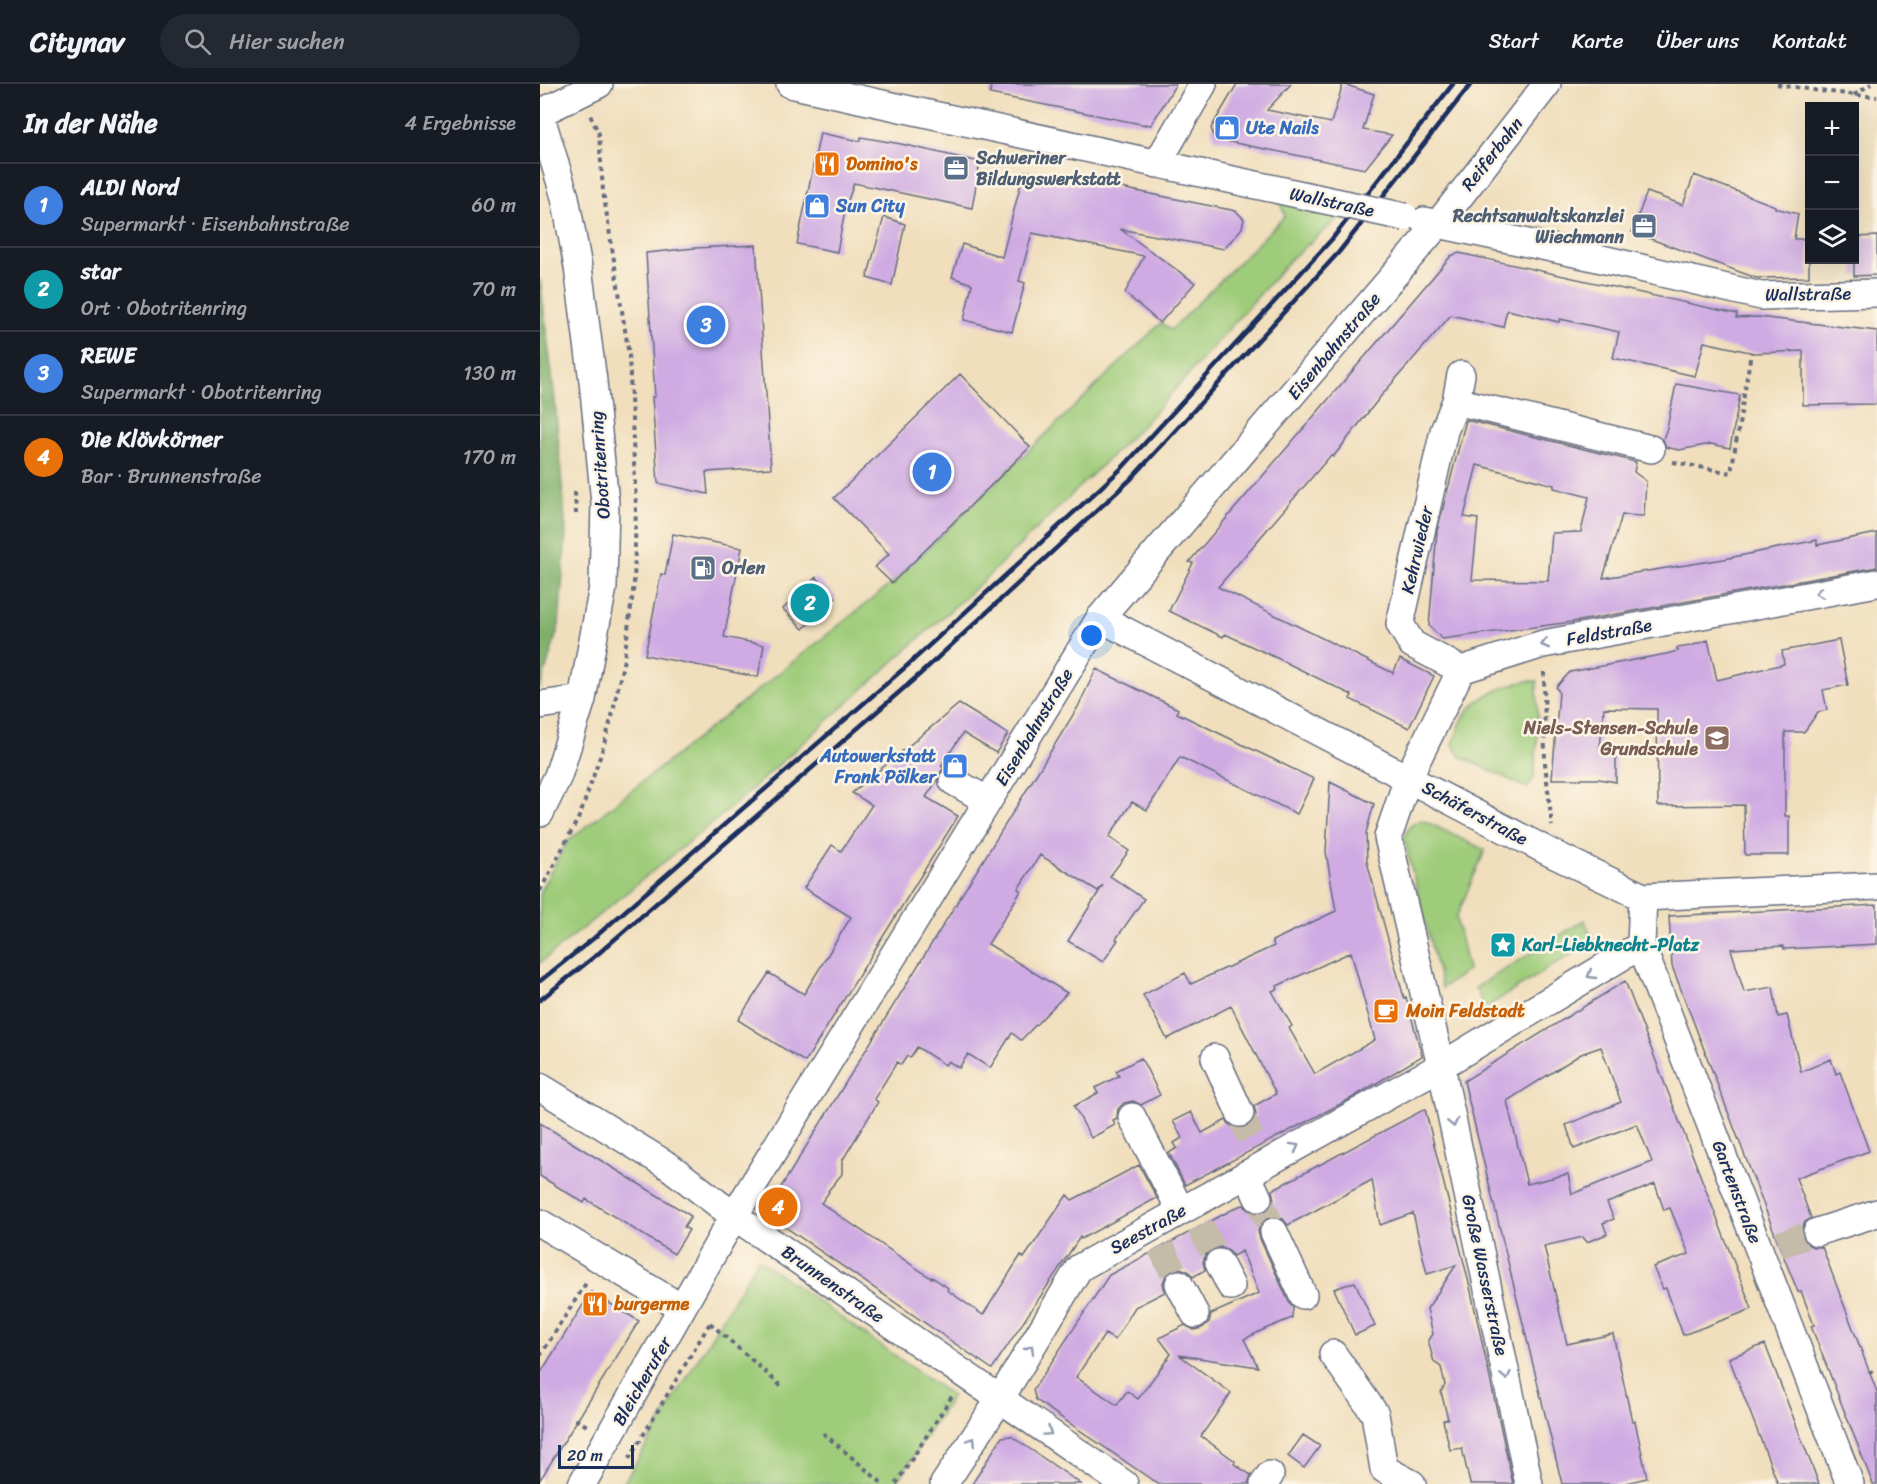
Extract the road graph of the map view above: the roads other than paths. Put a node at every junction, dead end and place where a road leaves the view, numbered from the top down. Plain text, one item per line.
1 (599, 84) edge
2 (790, 84) edge
3 (1203, 84) edge
4 (1547, 84) edge
5 (540, 113) edge
6 (1157, 164) junction
7 (1438, 224) junction
8 (1877, 293) edge
9 (1461, 375) dead end
10 (1456, 401) junction
11 (1651, 449) dead end
12 (1877, 583) edge
13 (1100, 618) junction
14 (1461, 670) junction
15 (582, 699) junction
16 (540, 705) edge
17 (1408, 777) junction
18 (953, 782) dead end
19 (988, 801) junction
20 (540, 813) edge
21 (1877, 886) edge
22 (1643, 897) junction
23 (1641, 945) junction
24 (1215, 1058) dead end
25 (1441, 1066) junction
26 (540, 1087) edge
27 (1240, 1113) tunnel mouth
28 (1132, 1118) dead end
29 (1877, 1213) edge
30 (1190, 1214) junction
31 (734, 1216) junction
32 (540, 1223) edge
33 (1274, 1232) tunnel mouth
34 (1817, 1232) tunnel mouth
35 (1179, 1284) tunnel mouth
36 (1303, 1295) dead end
37 (682, 1308) junction
38 (1195, 1314) dead end
39 (1333, 1354) dead end
40 (1000, 1398) junction
41 (582, 1484) edge
42 (944, 1484) edge
43 (1124, 1484) edge
44 (1412, 1484) edge
45 (1529, 1484) edge
46 (1850, 1484) edge

1 - 5 street
2 - 6 street, Wallstraße
3 - 6 street
4 - 7 street, Reiferbahn
5 - 15 street, Obotritenring
6 - 7 street, Wallstraße, bridge
7 - 8 street, Wallstraße
7 - 13 street, Eisenbahnstraße
9 - 10 street, Kehrwieder
10 - 11 street
10 - 14 street, Kehrwieder
12 -> 14 street, Feldstraße
13 - 17 street, Schäferstraße
13 - 19 street, Eisenbahnstraße
14 - 17 street
15 - 16 street
15 - 20 street, Obotritenring
17 - 22 street, Schäferstraße
17 - 25 street
18 - 19 street
19 - 31 street, Eisenbahnstraße
21 - 22 street, Schäferstraße
22 - 23 street, Gartenstraße
23 -> 25 street
23 - 46 street, Gartenstraße
24 - 27 street
30 -> 25 street, Seestraße
25 -> 45 street, Große Wasserstraße
26 - 31 street, Brunnenstraße
28 - 30 street
29 - 34 street
40 -> 30 street, Seestraße
31 - 37 street, Bleicherufer
31 - 40 street, Brunnenstraße
32 - 37 street
33 - 36 street
35 - 38 street
37 - 41 street, Bleicherufer
39 - 44 street
42 -> 40 street, Seestraße
40 -> 43 street, Brunnenstraße

